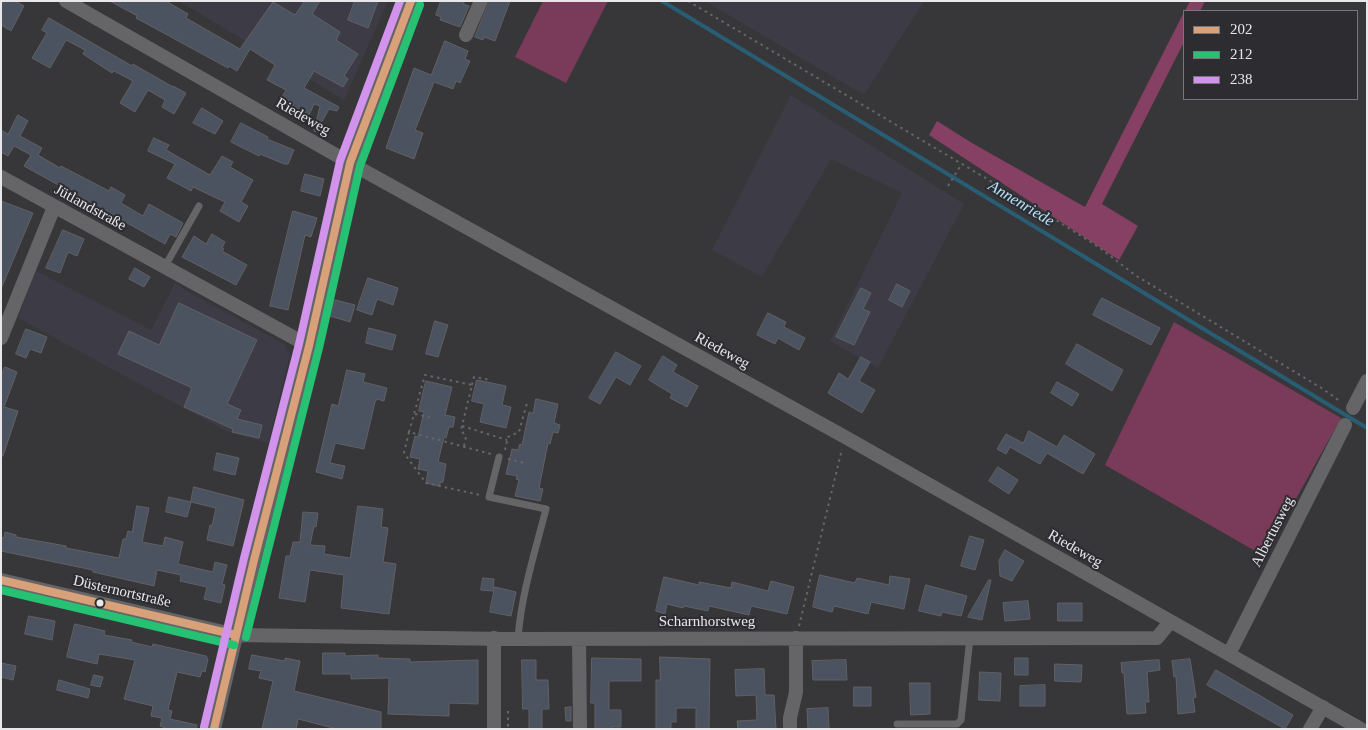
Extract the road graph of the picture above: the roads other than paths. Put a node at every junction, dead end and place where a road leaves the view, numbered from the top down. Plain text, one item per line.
1 (66, 1) edge
2 (412, 1) edge
3 (481, 1) edge
4 (466, 35) dead end
5 (350, 164) junction
6 (1, 177) edge
7 (199, 206) dead end
8 (54, 207) junction
9 (164, 268) junction
10 (1, 338) edge
11 (308, 346) junction
12 (1367, 381) edge
13 (1353, 408) road end
14 (1345, 424) dead end
15 (499, 457) road end
16 (1, 580) edge
17 (1170, 622) junction
18 (236, 635) junction
19 (494, 638) junction
20 (796, 638) junction
21 (970, 638) junction
22 (518, 639) junction
23 (579, 639) junction
24 (1229, 654) junction
25 (1323, 707) junction
26 (897, 724) dead end
27 (214, 729) edge
28 (494, 729) edge
29 (580, 729) edge
30 (790, 729) edge
31 (1310, 729) edge
32 (1362, 729) edge

1 - 5 street, Riedeweg
2 - 5 street
3 - 4 street
5 - 11 street
5 - 17 street, Riedeweg
6 - 8 street, Jütlandstraße
7 - 9 lane
8 - 9 street, Jütlandstraße
8 - 10 street
9 - 11 street, Jütlandstraße
11 - 18 street
12 - 13 street
14 - 24 street, Albertusweg
15 - 22 lane
16 - 18 street, Düsternortstraße
17 - 21 street, Scharnhorstweg
17 - 24 street, Riedeweg
18 - 19 street, Scharnhorstweg
18 - 27 street
19 - 22 street, Scharnhorstweg
19 - 28 street
20 - 21 street, Scharnhorstweg
20 - 23 street, Scharnhorstweg
20 - 30 street
21 - 26 lane
22 - 23 street, Scharnhorstweg
23 - 29 street
24 - 25 street, Riedeweg
25 - 31 street
25 - 32 street, Riedeweg

